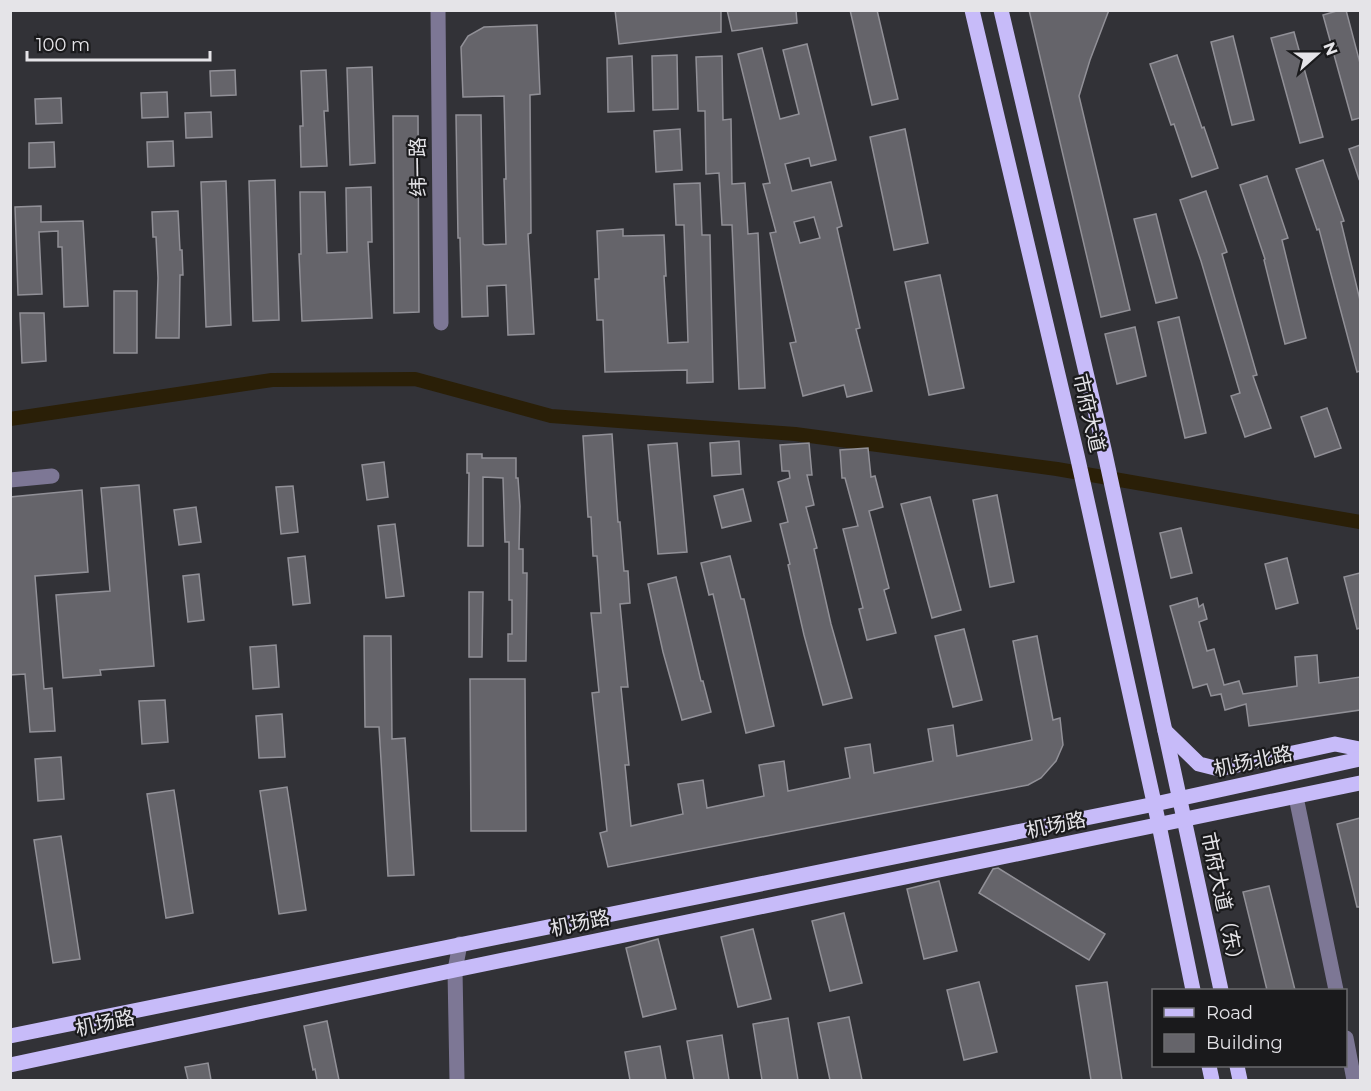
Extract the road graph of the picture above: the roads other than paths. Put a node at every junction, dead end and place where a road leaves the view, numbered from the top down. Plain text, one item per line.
1 (438, 10) edge
2 (972, 10) edge
3 (1001, 10) edge
4 (441, 323) dead end
5 (52, 476) dead end
6 (10, 480) edge
7 (1165, 730) junction
8 (1360, 749) edge
9 (1360, 759) edge
10 (1360, 783) edge
11 (1296, 797) junction
12 (1180, 798) junction
13 (1155, 804) junction
14 (1183, 820) junction
15 (1159, 825) junction
16 (460, 944) junction
17 (455, 970) junction
18 (1193, 989) edge
19 (1221, 989) edge
20 (1336, 989) edge
21 (10, 1036) edge
22 (1347, 1043) edge
23 (10, 1065) edge
24 (457, 1080) edge
25 (1354, 1080) edge

1 - 4 street, 纬一路
2 - 13 main road, 市府大道
3 - 7 main road, 市府大道
5 - 6 street
7 - 8 main road
7 - 12 main road, 市府大道
9 - 12 main road, 机场北路
10 - 11 main road
11 - 14 main road
11 - 20 street
12 - 13 main road, 机场北路
12 - 14 main road, 市府大道
13 - 15 main road, 市府大道
13 - 16 main road, 机场路
14 - 15 main road
14 - 19 main road, 市府大道（东）
15 - 17 main road, 机场路
15 - 18 main road
16 - 17 street
16 - 21 main road, 机场路
17 - 23 main road, 机场路
17 - 24 street
22 - 25 street

